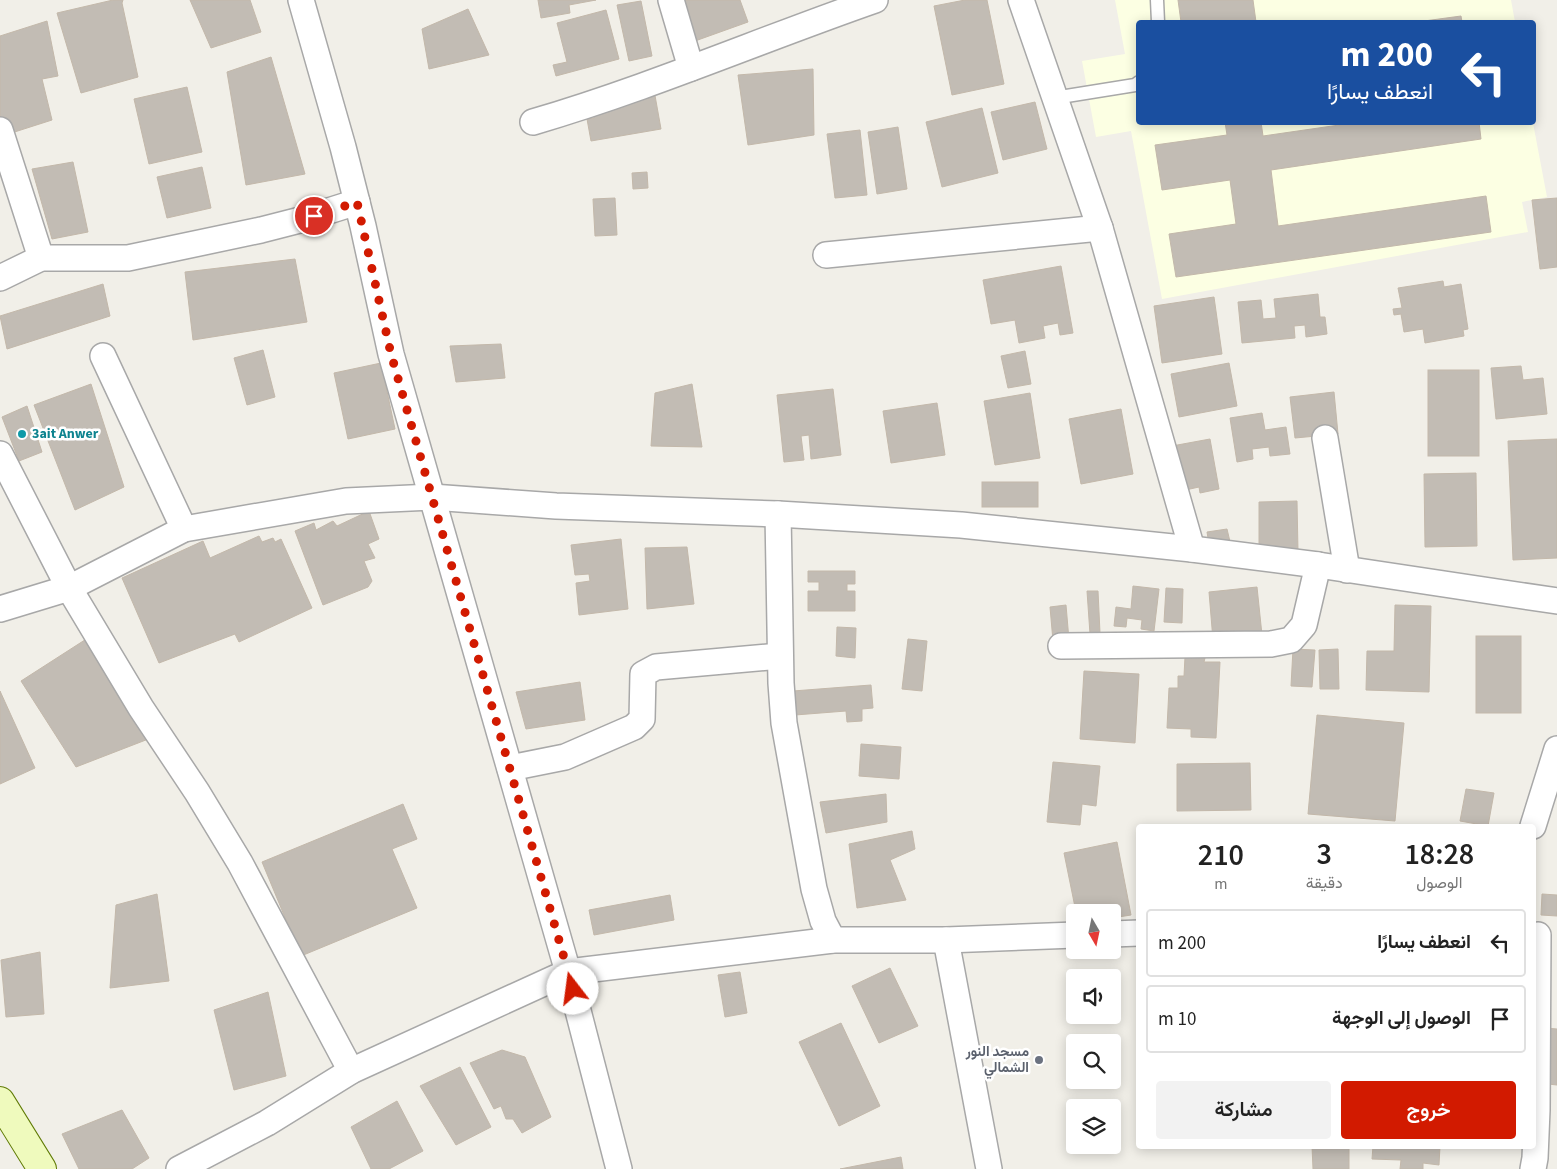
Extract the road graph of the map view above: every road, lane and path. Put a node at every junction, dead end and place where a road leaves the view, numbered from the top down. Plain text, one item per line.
1 (301, 0) edge
2 (671, 0) edge
3 (875, 0) edge
4 (1021, 0) edge
5 (1158, 0) edge
6 (1158, 20) edge
7 (691, 68) junction
8 (1136, 84) edge
9 (1054, 98) junction
10 (533, 122) dead end
11 (0, 130) edge
12 (357, 202) junction
13 (1100, 228) junction
14 (826, 255) dead end
15 (41, 258) junction
16 (0, 278) edge
17 (103, 356) dead end
18 (1325, 438) dead end
19 (0, 454) edge
20 (432, 497) junction
21 (778, 514) junction
22 (184, 529) junction
23 (1192, 549) junction
24 (1318, 565) junction
25 (1347, 570) junction
26 (68, 588) junction
27 (1557, 601) edge
28 (0, 609) edge
29 (1061, 646) dead end
30 (780, 656) junction
31 (1557, 749) edge
32 (510, 768) junction
33 (1534, 824) edge
34 (1136, 933) edge
35 (1121, 934) edge
36 (1543, 935) edge
37 (1066, 936) edge
38 (833, 940) junction
39 (946, 940) junction
40 (568, 972) junction
41 (351, 1071) junction
42 (0, 1101) edge
43 (1547, 1111) edge
44 (42, 1169) edge
45 (179, 1169) edge
46 (619, 1169) edge
47 (989, 1169) edge
48 (1533, 1169) edge

1 - 12 street
2 - 7 street
3 - 7 street
4 - 9 street
5 - 6 lane
7 - 10 street
8 - 9 lane
9 - 13 street
11 - 15 street
12 - 15 street
12 - 20 street
13 - 14 street
13 - 23 street
15 - 16 street
17 - 22 street
18 - 25 street
19 - 26 street
20 - 21 street
20 - 22 street
20 - 32 street
21 - 23 street
21 - 30 street
22 - 26 street
23 - 24 street
24 - 25 street
24 - 29 street
25 - 27 street
26 - 28 street
26 - 41 street
30 - 32 street
30 - 38 street
31 - 33 street
32 - 40 street
34 - 35 street
36 - 43 street
37 - 39 street
38 - 39 street
38 - 40 street
39 - 47 street
40 - 41 street
40 - 46 street
41 - 45 street
42 - 44 street
43 - 48 street

